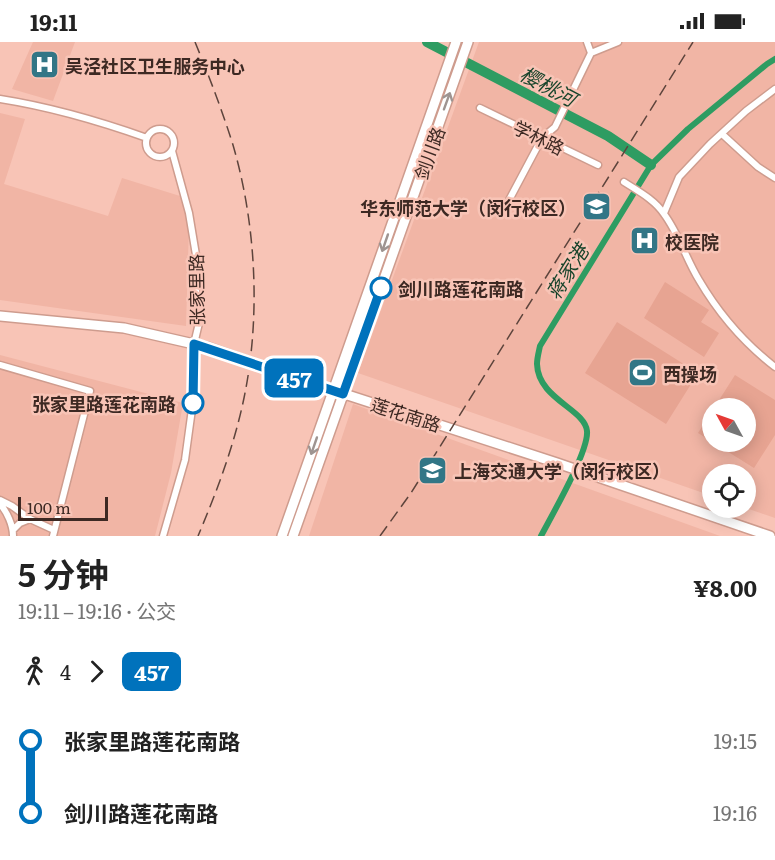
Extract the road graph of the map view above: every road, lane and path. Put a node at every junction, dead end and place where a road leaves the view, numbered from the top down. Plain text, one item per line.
1 (456, 42) edge
2 (587, 42) edge
3 (618, 42) edge
4 (467, 45) edge
5 (591, 53) junction
6 (775, 89) edge
7 (0, 99) edge
8 (480, 108) dead end
9 (722, 134) junction
10 (147, 138) junction
11 (542, 138) junction
12 (172, 151) junction
13 (598, 165) dead end
14 (775, 178) edge
15 (624, 182) dead end
16 (508, 202) dead end
17 (664, 213) junction
18 (0, 315) edge
19 (194, 344) junction
20 (0, 365) edge
21 (775, 367) edge
22 (333, 390) junction
23 (343, 394) junction
24 (0, 502) edge
25 (30, 519) junction
26 (13, 533) edge
27 (53, 533) edge
28 (163, 536) edge
29 (282, 536) edge
30 (293, 536) edge
31 (770, 536) edge

1 -> 22 main road, 剑川路
2 - 5 street
3 - 5 street
23 -> 4 main road, 剑川路
5 - 11 street
6 - 9 street
7 - 10 street
8 - 11 street, 学林路
9 - 14 street
9 - 17 street
10 - 12 street
10 - 12 street
11 - 13 street, 学林路
11 - 16 street
12 - 19 street, 张家里路
15 - 17 street
17 - 21 street
18 - 19 main road, 莲花南路
19 - 22 main road, 莲花南路
19 - 28 street, 张家里路
20 - 27 street
22 - 23 main road, 莲花南路
22 -> 29 main road, 剑川路
23 - 30 main road, 剑川路
23 - 31 main road, 莲花南路
24 - 25 street
24 - 26 street
25 - 26 street
25 - 27 street

